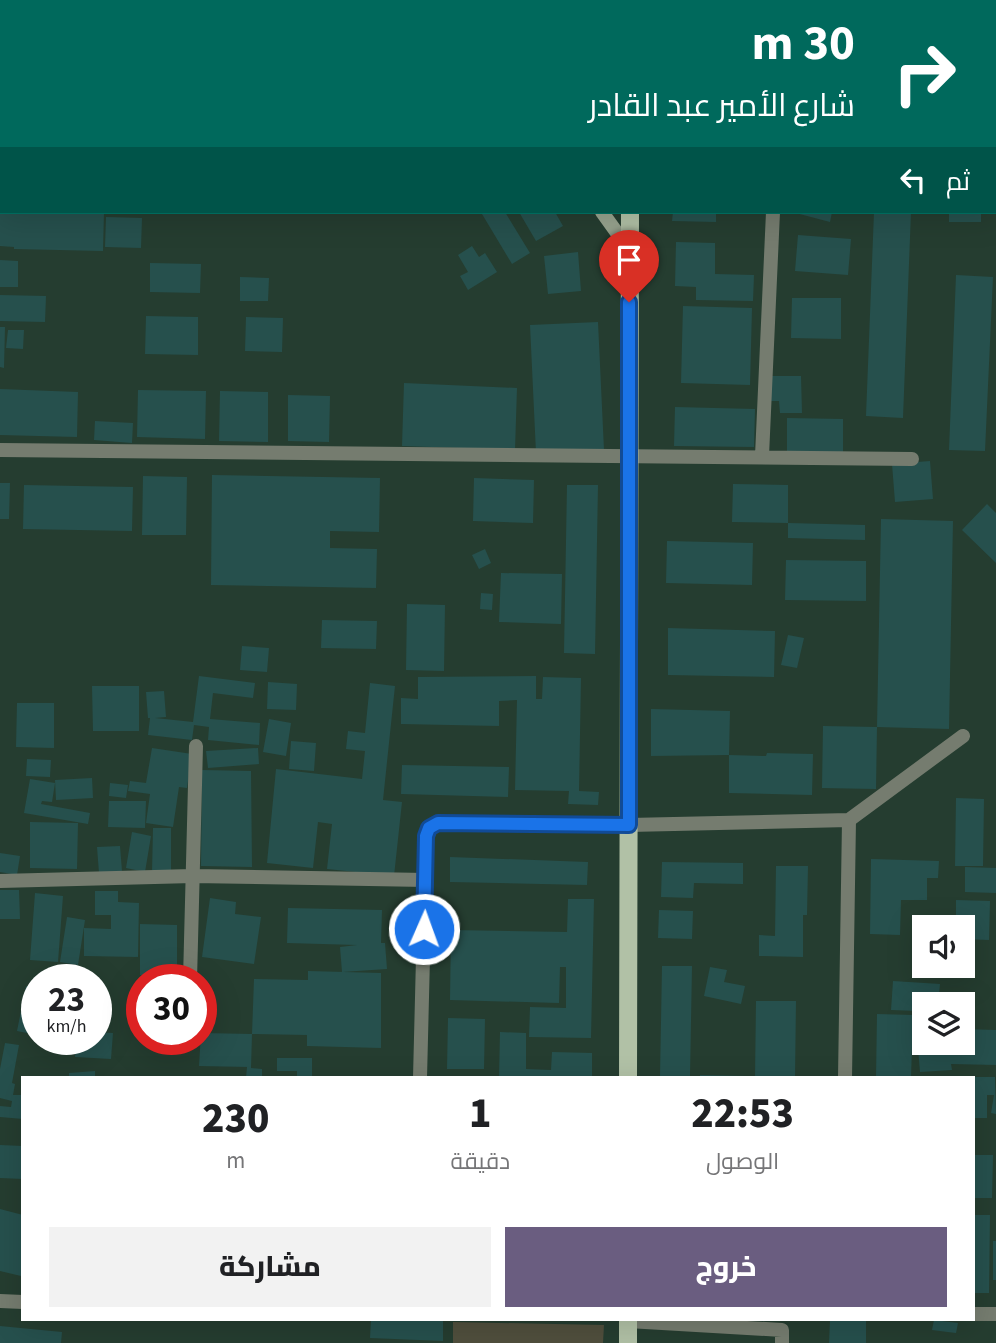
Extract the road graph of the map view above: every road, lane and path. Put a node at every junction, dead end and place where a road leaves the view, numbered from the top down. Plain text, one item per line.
1 (603, 214) edge
2 (630, 214) edge
3 (773, 214) edge
4 (630, 251) junction
5 (0, 450) edge
6 (629, 456) junction
7 (762, 456) junction
8 (912, 459) dead end
9 (963, 736) dead end
10 (196, 746) dead end
11 (849, 820) junction
12 (629, 825) junction
13 (193, 876) junction
14 (426, 880) junction
15 (0, 881) edge
16 (190, 964) edge
17 (421, 1076) edge
18 (628, 1076) edge
19 (845, 1076) edge
20 (0, 1301) edge
21 (21, 1302) edge
22 (975, 1314) edge
23 (996, 1314) edge
24 (628, 1321) edge
25 (643, 1321) edge
26 (628, 1343) edge
27 (782, 1343) edge

1 - 4 main road
2 - 4 main road
3 - 7 street
4 - 6 main road
5 - 6 street
6 - 7 street
6 - 12 main road
7 - 8 street
9 - 11 street
10 - 13 street
11 - 12 street
11 - 19 street
12 - 14 street
12 - 18 main road
13 - 14 street
13 - 15 street
13 - 16 street
14 - 17 street
20 - 21 street
22 - 23 street
24 - 26 main road
25 - 27 street

